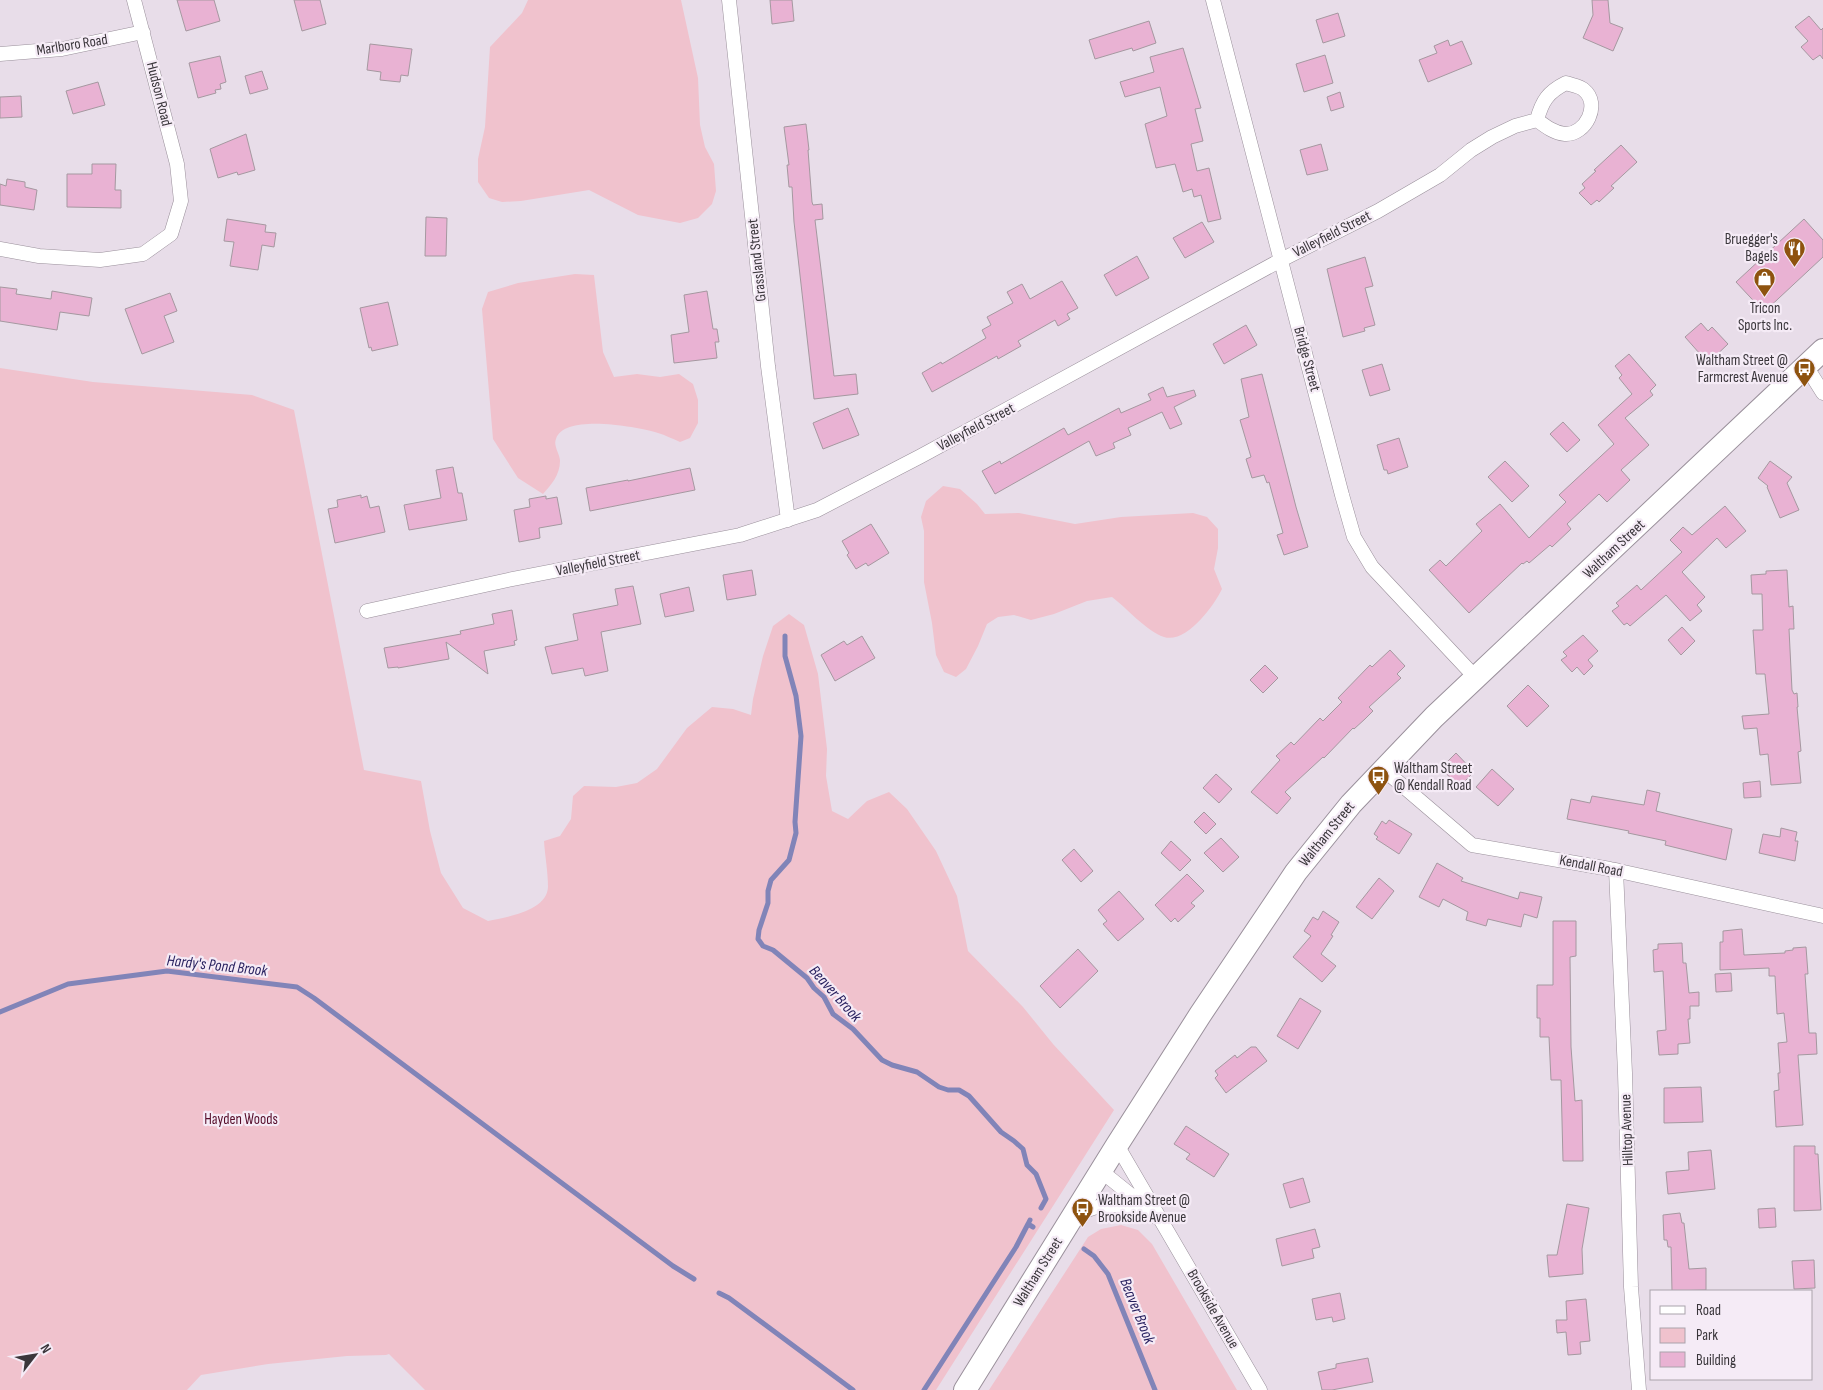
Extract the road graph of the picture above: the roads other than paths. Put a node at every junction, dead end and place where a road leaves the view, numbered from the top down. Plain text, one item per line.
1 (134, 0) edge
2 (729, 0) edge
3 (1213, 0) edge
4 (143, 32) junction
5 (0, 54) edge
6 (1537, 120) dead end
7 (0, 249) edge
8 (1281, 260) junction
9 (1823, 350) edge
10 (1806, 366) junction
11 (1823, 393) edge
12 (788, 520) junction
13 (367, 611) dead end
14 (1476, 678) junction
15 (1383, 769) junction
16 (1616, 870) junction
17 (1823, 916) edge
18 (1117, 1145) junction
19 (1101, 1171) junction
20 (1156, 1216) junction
21 (1070, 1220) junction
22 (1167, 1229) junction
23 (965, 1390) edge
24 (1260, 1390) edge
25 (1639, 1390) edge

1 - 4 street, Hudson Road
2 - 12 street, Grassland Street
3 - 8 street, Bridge Street
4 - 5 street, Marlboro Road
4 - 7 street, Hudson Road
6 - 8 street, Valleyfield Street
8 - 12 street, Valleyfield Street
8 - 14 street, Bridge Street
9 - 10 main road, Waltham Street
10 - 11 street
10 - 14 main road, Waltham Street
12 - 13 street, Valleyfield Street
14 - 15 main road, Waltham Street
15 - 16 street, Kendall Road
15 - 18 main road, Waltham Street
16 - 17 street, Kendall Road
16 - 25 street, Hilltop Avenue
18 - 19 main road, Waltham Street
18 - 22 street, Brookside Avenue
19 - 20 street, Brookside Avenue
19 - 21 main road, Waltham Street
20 - 21 street
20 - 22 street, Brookside Avenue
21 - 23 main road, Waltham Street
22 - 24 street, Brookside Avenue

